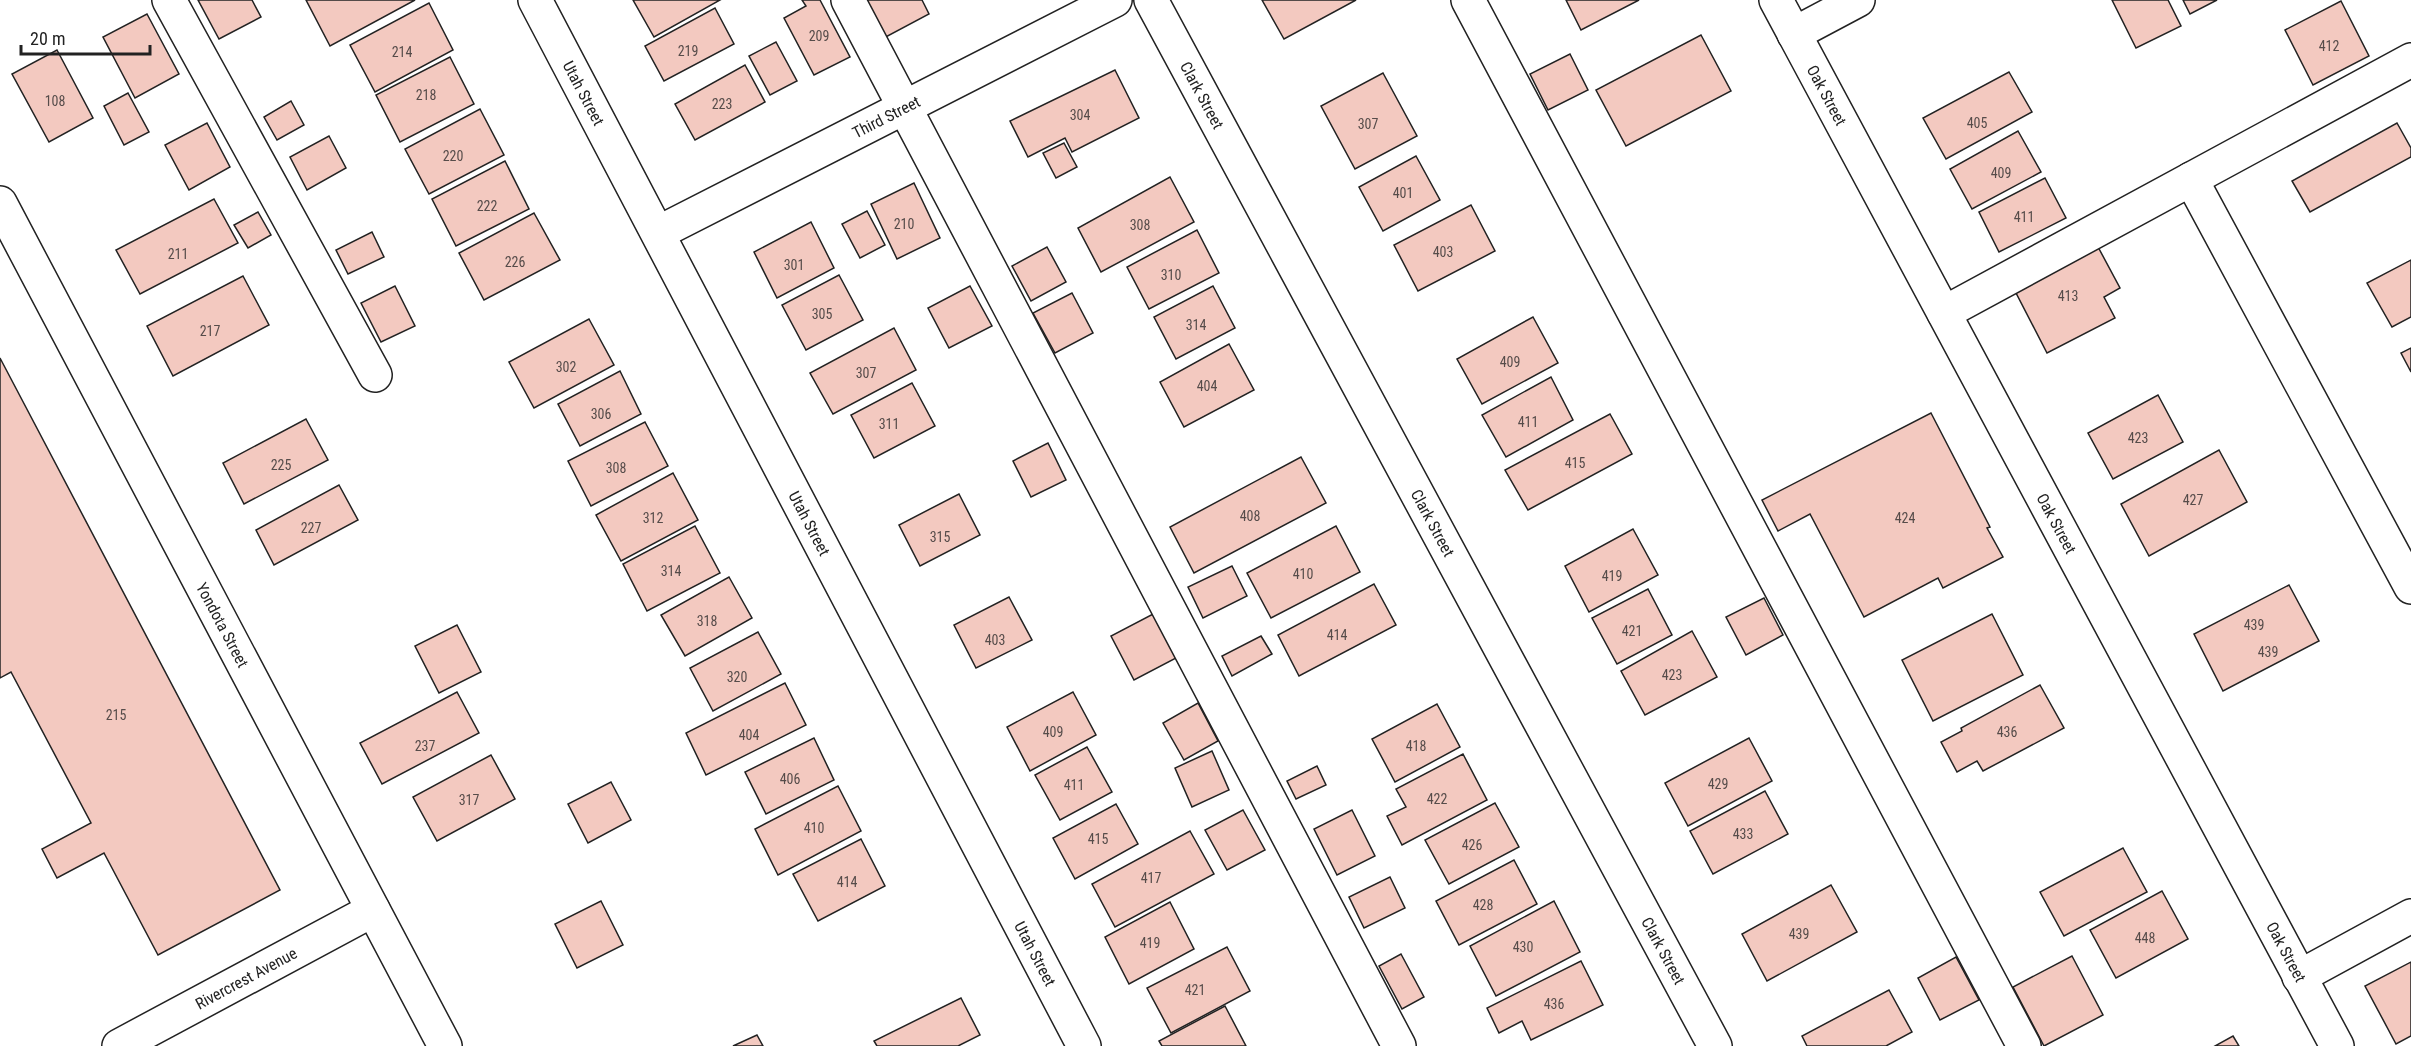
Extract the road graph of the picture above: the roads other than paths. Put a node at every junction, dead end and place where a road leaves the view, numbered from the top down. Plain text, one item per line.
1 (169, 0) edge
2 (535, 0) edge
3 (848, 0) edge
4 (1114, 0) edge
5 (1150, 0) edge
6 (1468, 0) edge
7 (1776, 0) edge
8 (1858, 0) edge
9 (1794, 34) junction
10 (2411, 60) edge
11 (905, 107) junction
12 (2191, 179) junction
13 (0, 203) edge
14 (658, 233) junction
15 (1944, 313) junction
16 (375, 375) dead end
17 (2411, 587) edge
18 (373, 910) junction
19 (2411, 916) edge
20 (2299, 977) junction
21 (119, 1046) edge
22 (445, 1046) edge
23 (1084, 1046) edge
24 (1399, 1046) edge
25 (1715, 1046) edge
26 (2025, 1046) edge
27 (2337, 1046) edge

1 - 16 street
2 - 14 street, Utah Street
3 - 11 street
4 - 11 street, Third Street
5 - 25 street, Clark Street
6 - 26 street
7 - 9 street, Oak Street
8 - 9 street
9 - 15 street, Oak Street
10 - 12 street
11 - 14 street, Third Street
11 - 24 street
12 - 15 street
12 - 17 street
13 - 18 street, Yondota Street
14 - 23 street, Utah Street
15 - 20 street, Oak Street
18 - 21 street, Rivercrest Avenue
18 - 22 street, Yondota Street
19 - 20 street
20 - 27 street, Oak Street

